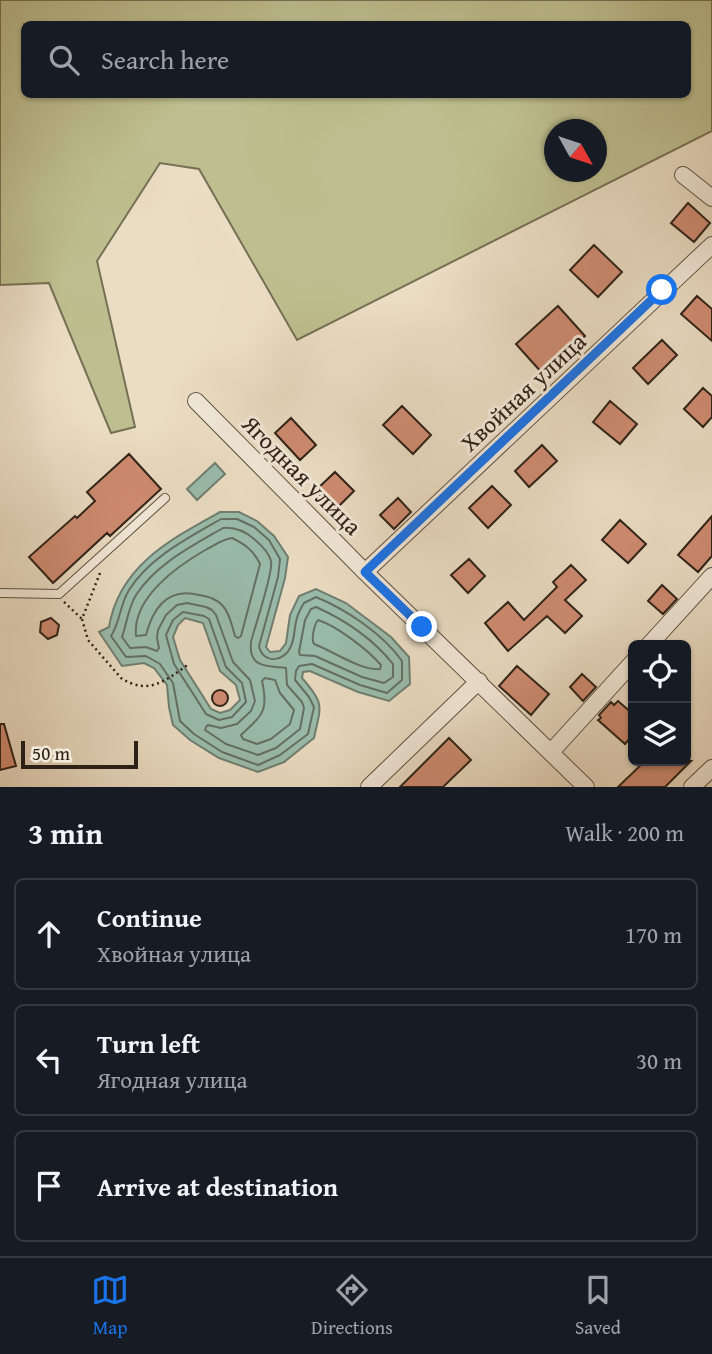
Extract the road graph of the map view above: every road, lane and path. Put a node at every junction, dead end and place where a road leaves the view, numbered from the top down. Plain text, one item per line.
1 (683, 175) dead end
2 (712, 198) edge
3 (712, 245) edge
4 (196, 401) dead end
5 (165, 498) dead end
6 (365, 572) junction
7 (101, 573) dead end
8 (712, 576) edge
9 (0, 593) edge
10 (54, 594) junction
11 (82, 619) junction
12 (654, 640) edge
13 (189, 664) dead end
14 (628, 667) edge
15 (479, 681) junction
16 (551, 752) junction
17 (712, 768) edge
18 (697, 785) edge
19 (369, 787) edge
20 (586, 787) edge

1 - 2 street
3 - 6 street, Хвойная улица
4 - 6 street, Ягодная улица
5 - 10 lane
6 - 15 street, Ягодная улица
7 - 11 path
8 - 12 street
9 - 10 lane
10 - 11 path
11 - 13 path
14 - 16 street
15 - 16 street, Ягодная улица
15 - 19 street
16 - 20 street, Ягодная улица
17 - 18 street

